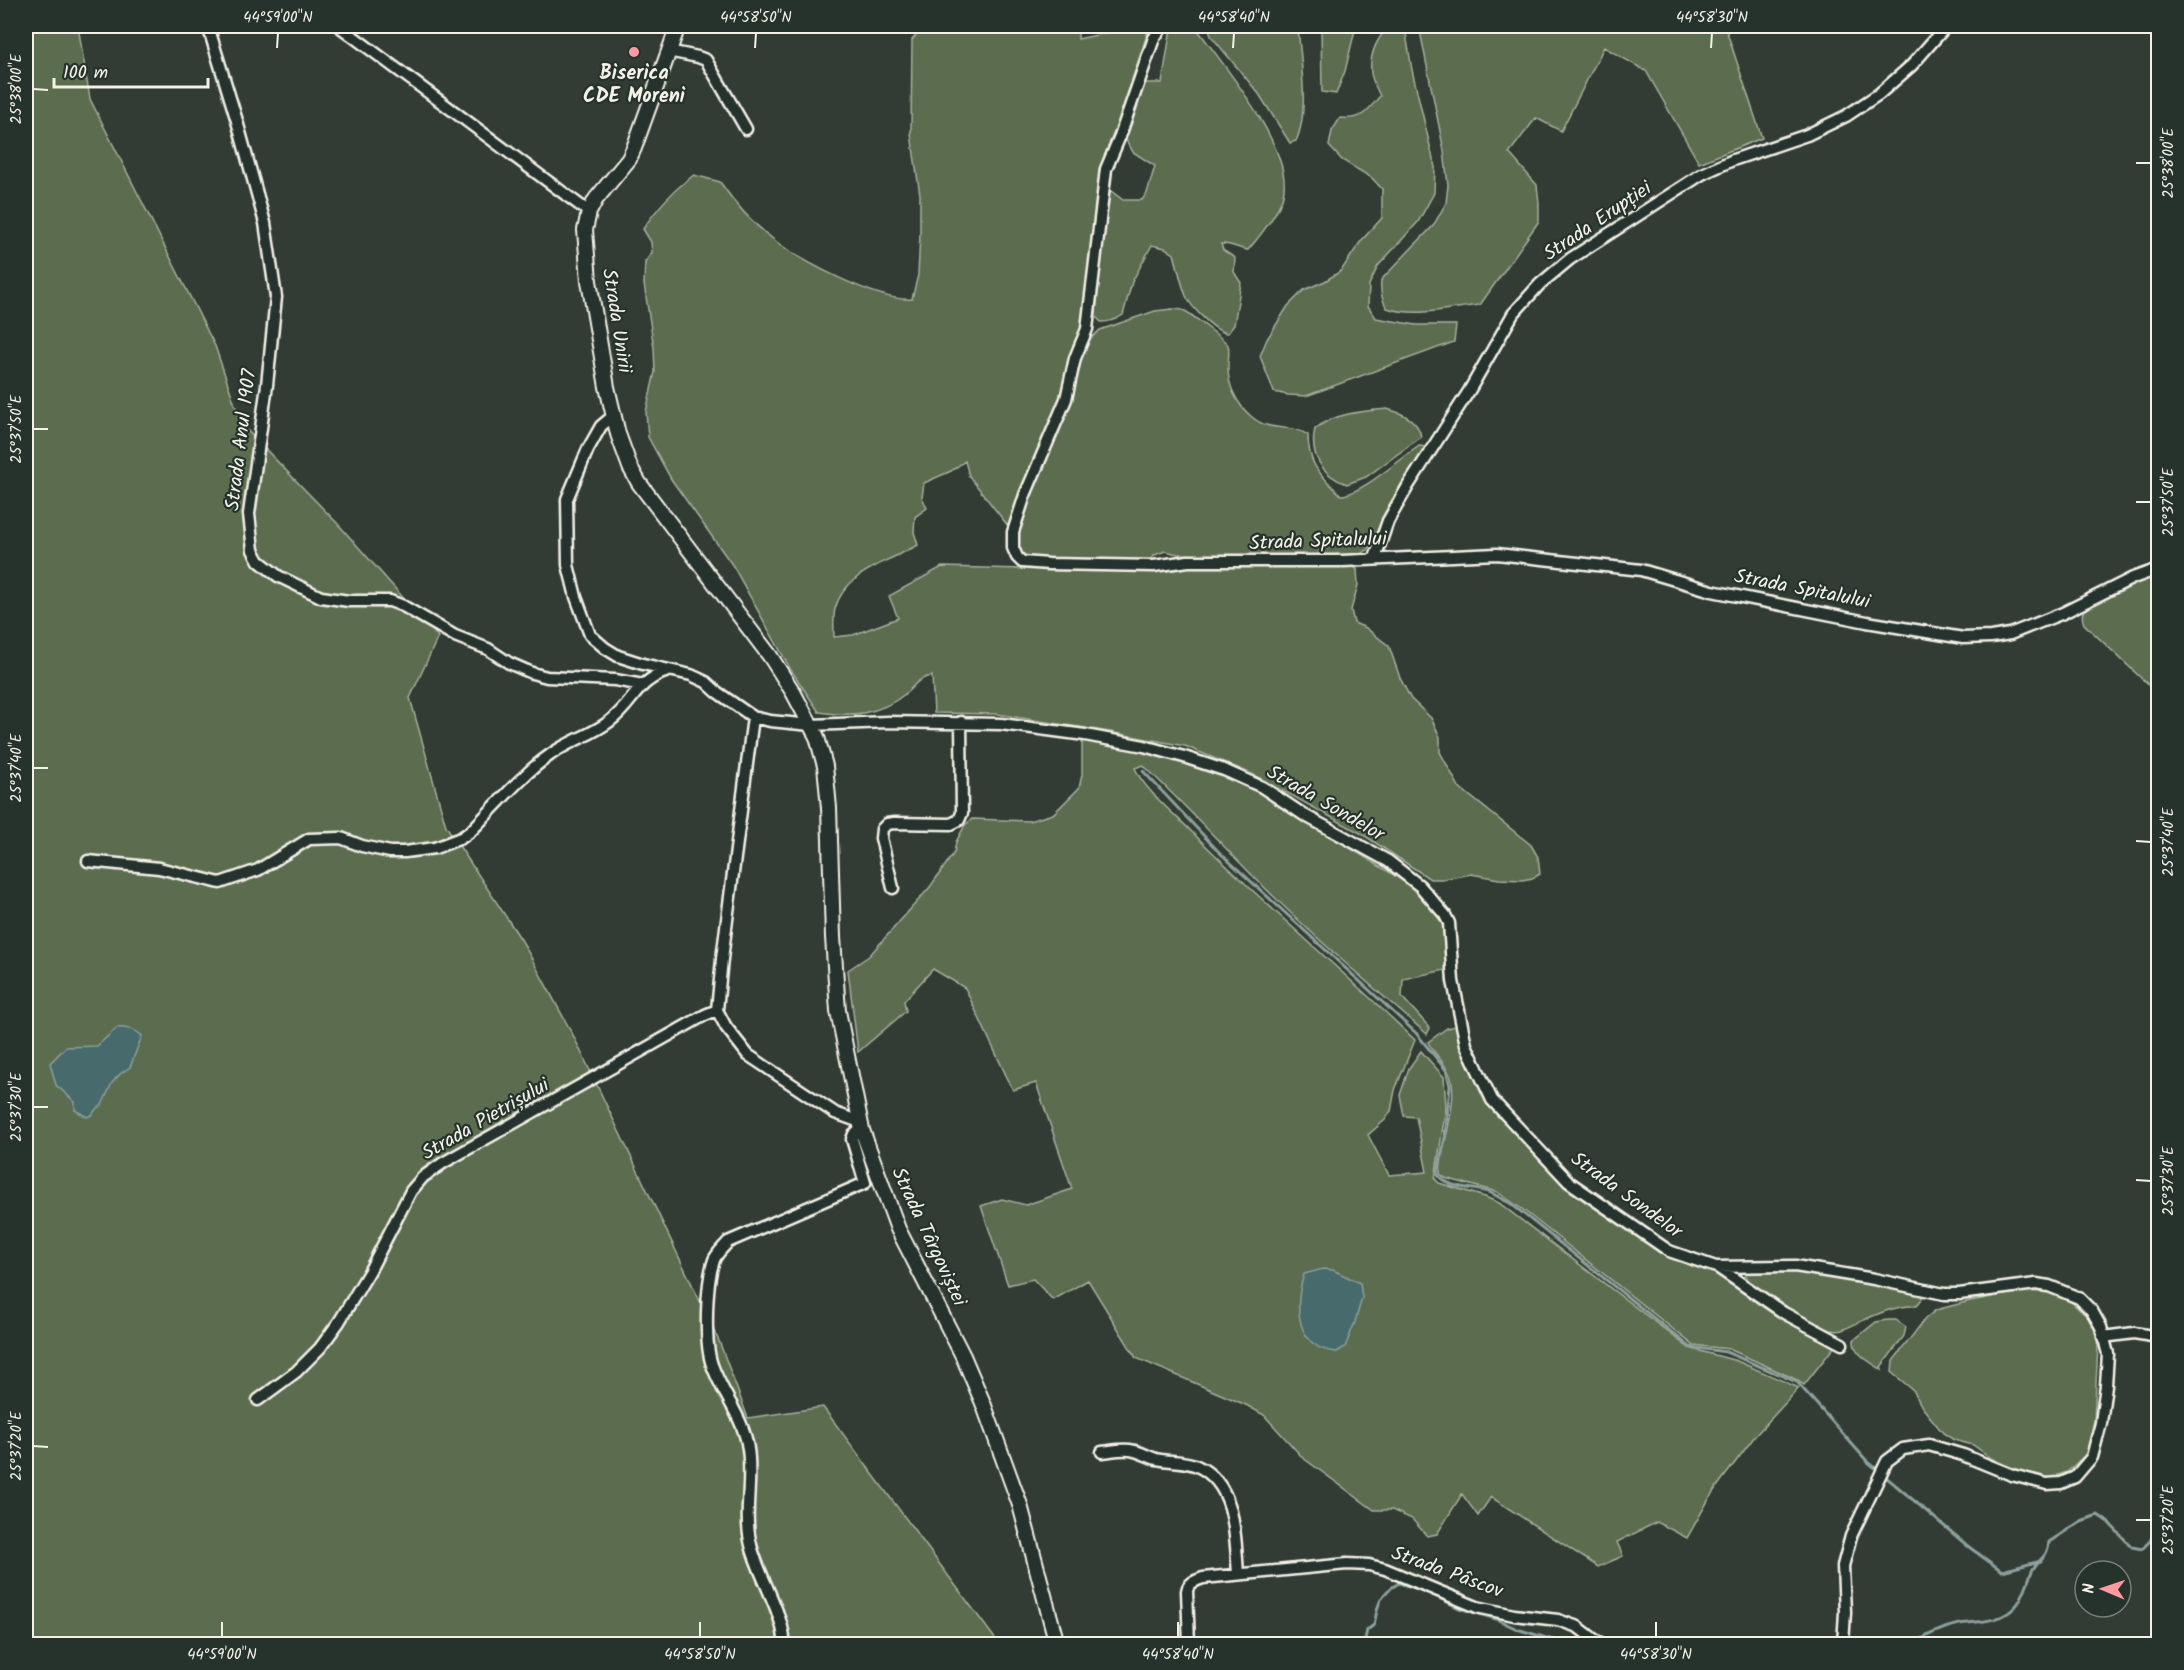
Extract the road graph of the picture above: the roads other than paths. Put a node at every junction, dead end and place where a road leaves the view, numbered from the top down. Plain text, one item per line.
1 (208, 26) edge
2 (339, 26) edge
3 (678, 26) edge
4 (1163, 26) edge
5 (1946, 26) edge
6 (668, 51) junction
7 (746, 129) dead end
8 (589, 212) junction
9 (613, 416) junction
10 (1375, 558) junction
11 (2158, 569) edge
12 (670, 671) junction
13 (643, 685) junction
14 (753, 717) junction
15 (961, 722) junction
16 (811, 724) junction
17 (88, 861) dead end
18 (893, 888) dead end
19 (717, 1010) junction
20 (861, 1126) junction
21 (878, 1175) junction
22 (865, 1183) junction
23 (1716, 1267) junction
24 (2103, 1337) junction
25 (2158, 1337) edge
26 (1842, 1344) dead end
27 (258, 1400) dead end
28 (1102, 1452) dead end
29 (1238, 1574) junction
30 (784, 1644) edge
31 (1057, 1644) edge
32 (1189, 1644) edge
33 (1600, 1644) edge
34 (1843, 1644) edge

1 - 13 street, Strada Anul 1907
2 - 8 street
3 - 6 main road
4 - 10 street, Strada Spitalului
5 - 10 street, Strada Erupției
6 - 7 street
6 - 8 main road
8 - 9 main road, Strada Unirii
9 - 12 street
9 - 16 main road, Strada Unirii
10 - 11 street, Strada Spitalului
12 - 13 street
12 - 14 street
13 - 17 street
14 - 16 street
14 - 19 street
15 - 16 street, Strada Sondelor
15 - 18 street
15 - 23 street, Strada Sondelor
16 - 20 main road, Strada Târgoviștei
19 - 20 street
19 - 27 street, Strada Pietrișului
20 - 21 main road, Strada Târgoviștei
20 - 22 street
21 - 22 street
21 - 31 main road, Strada Târgoviștei
22 - 30 street
23 - 24 street, Strada Sondelor
23 - 26 street
24 - 25 street
24 - 34 street, Strada Sondelor
28 - 29 street
29 - 32 street, Strada Pâscov
29 - 33 street, Strada Pâscov

